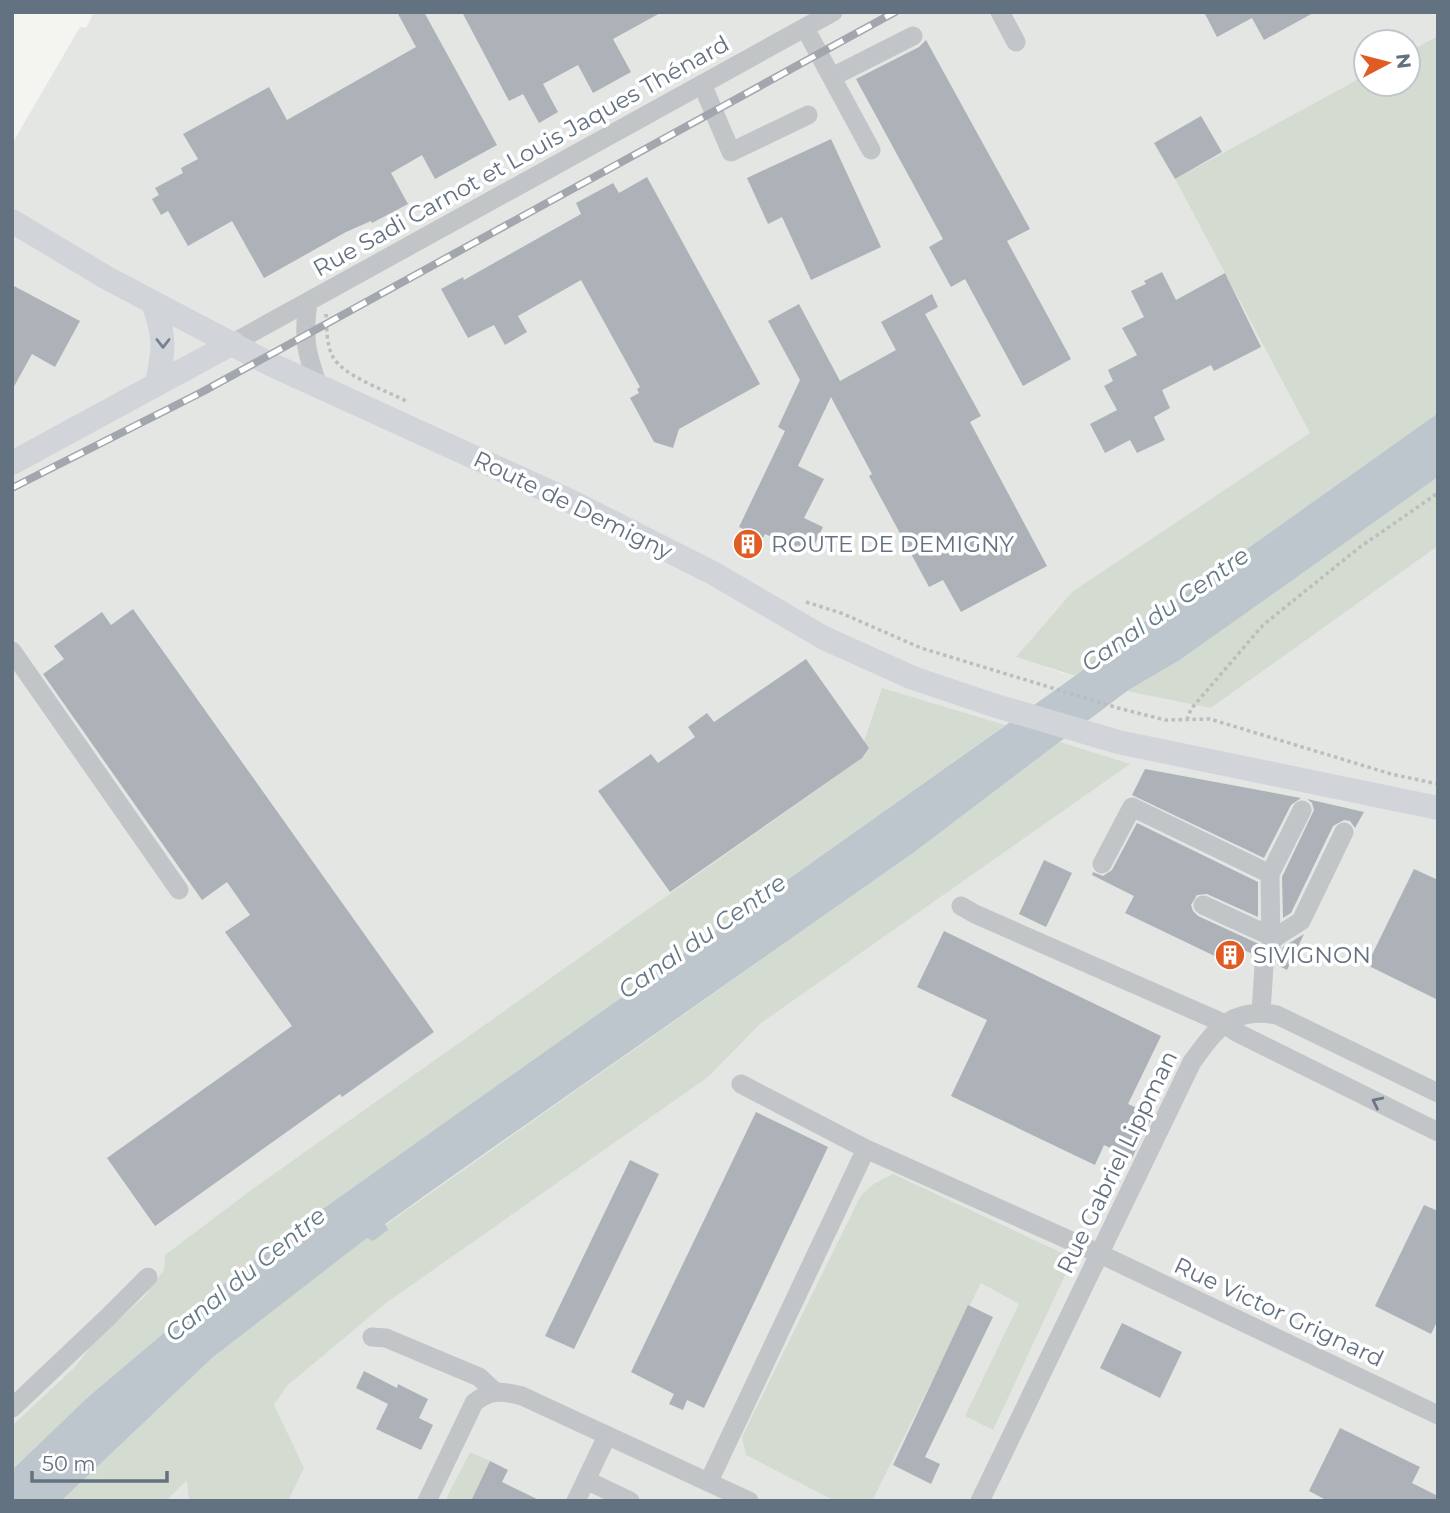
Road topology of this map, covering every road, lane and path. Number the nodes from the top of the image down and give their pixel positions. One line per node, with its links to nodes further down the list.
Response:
1 (833, 12): 3 (street, Rue Sadi Carnot et Louis Jaques Thénard)
2 (1000, 12): 5 (street)
3 (805, 28): 6 (street); 7 (street, Rue Sadi Carnot et Louis Jaques Thénard)
4 (913, 36): 6 (street)
5 (1016, 42)
6 (832, 77): 9 (street)
7 (702, 85): 8 (street); 11 (street, Rue Sadi Carnot et Louis Jaques Thénard)
8 (808, 115)
9 (871, 149)
10 (12, 221): 12 (main road, Route de Demigny)
11 (309, 302): 13 (street, Rue Sadi Carnot et Louis Jaques Thénard); 15 (street)
12 (153, 303): 13 (main road, Route de Demigny); 14 (main road, one-way to 14)
13 (233, 344): 14 (main road); 15 (main road, Route de Demigny)
14 (156, 384): 16 (main road)
15 (318, 386): 22 (main road, Route de Demigny)
16 (12, 463)
17 (1438, 493): 20 (path)
18 (12, 651): 27 (street)
19 (1026, 681): 20 (path)
20 (1187, 720): 21 (path)
21 (1438, 784)
22 (1438, 808)
23 (1302, 810): 26 (street)
24 (1344, 832): 30 (street)
25 (1102, 864): 26 (street)
26 (1270, 874): 30 (street)
27 (179, 890)
28 (1203, 905): 30 (street)
29 (961, 906): 32 (street)
30 (1272, 938): 31 (street)
31 (1261, 1012): 32 (street); 34 (street)
32 (1223, 1023): 35 (street, one-way to 32); 37 (street, Rue Gabriel Lippman)
33 (741, 1084): 36 (street, Rue Victor Grignard)
34 (1438, 1093)
35 (1438, 1132)
36 (866, 1149): 37 (street, Rue Victor Grignard); 45 (street)
37 (1098, 1253): 42 (street, Rue Victor Grignard); 50 (street, Rue Gabriel Lippman)
38 (148, 1276): 41 (street)
39 (372, 1337): 40 (street)
40 (494, 1391): 43 (street); 46 (street)
41 (12, 1408)
42 (1438, 1416)
43 (607, 1436): 44 (street); 45 (street)
44 (586, 1480): 47 (street); 48 (street)
45 (709, 1481): 49 (street)
46 (427, 1501)
47 (576, 1501)
48 (630, 1501)
49 (749, 1501)
50 (981, 1501)

